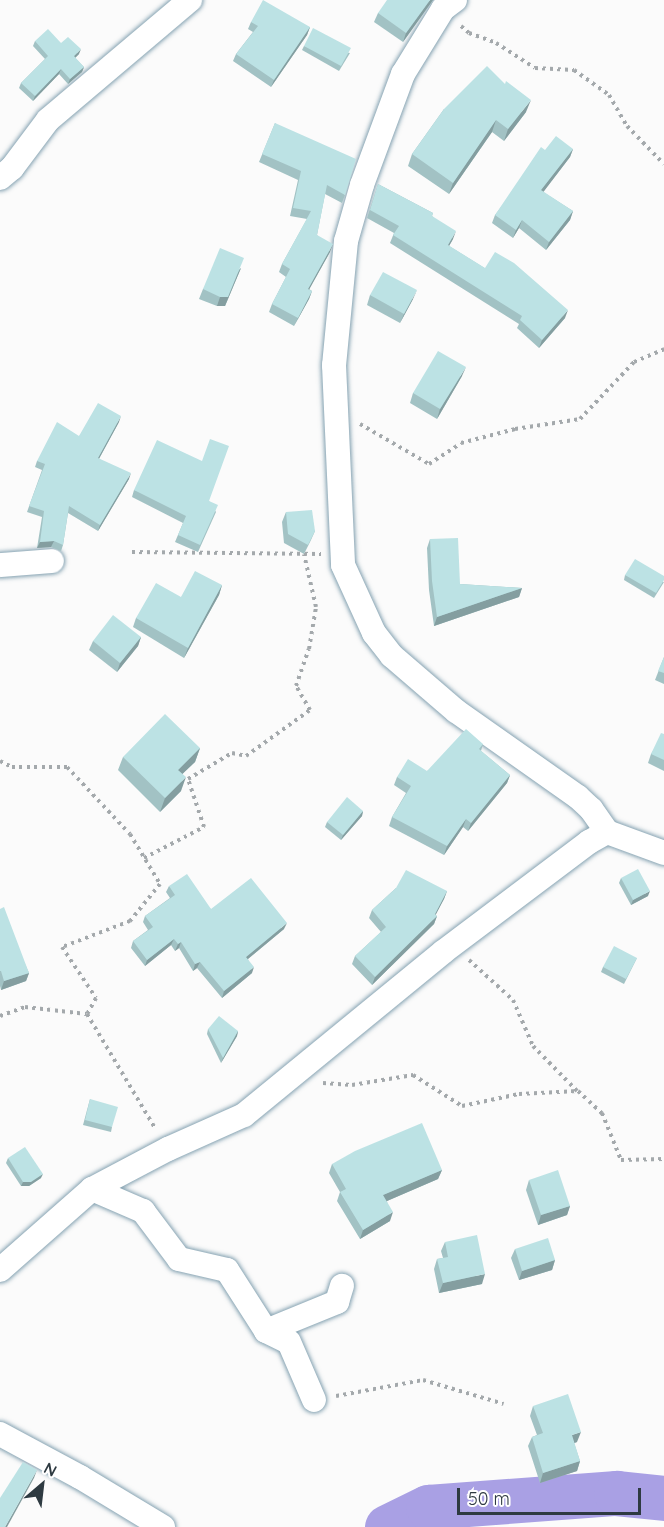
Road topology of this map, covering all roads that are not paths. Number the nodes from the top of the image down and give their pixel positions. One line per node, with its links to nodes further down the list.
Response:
1 (190, 0): 3 (street)
2 (448, 3): 6 (street)
3 (0, 178)
4 (52, 561): 5 (street)
5 (0, 565)
6 (607, 832): 7 (street); 8 (street)
7 (664, 853)
8 (92, 1190): 9 (street); 11 (street)
9 (0, 1270)
10 (342, 1286): 11 (street)
11 (266, 1331): 12 (street)
12 (314, 1400)
13 (0, 1434): 14 (street)
14 (163, 1527)

